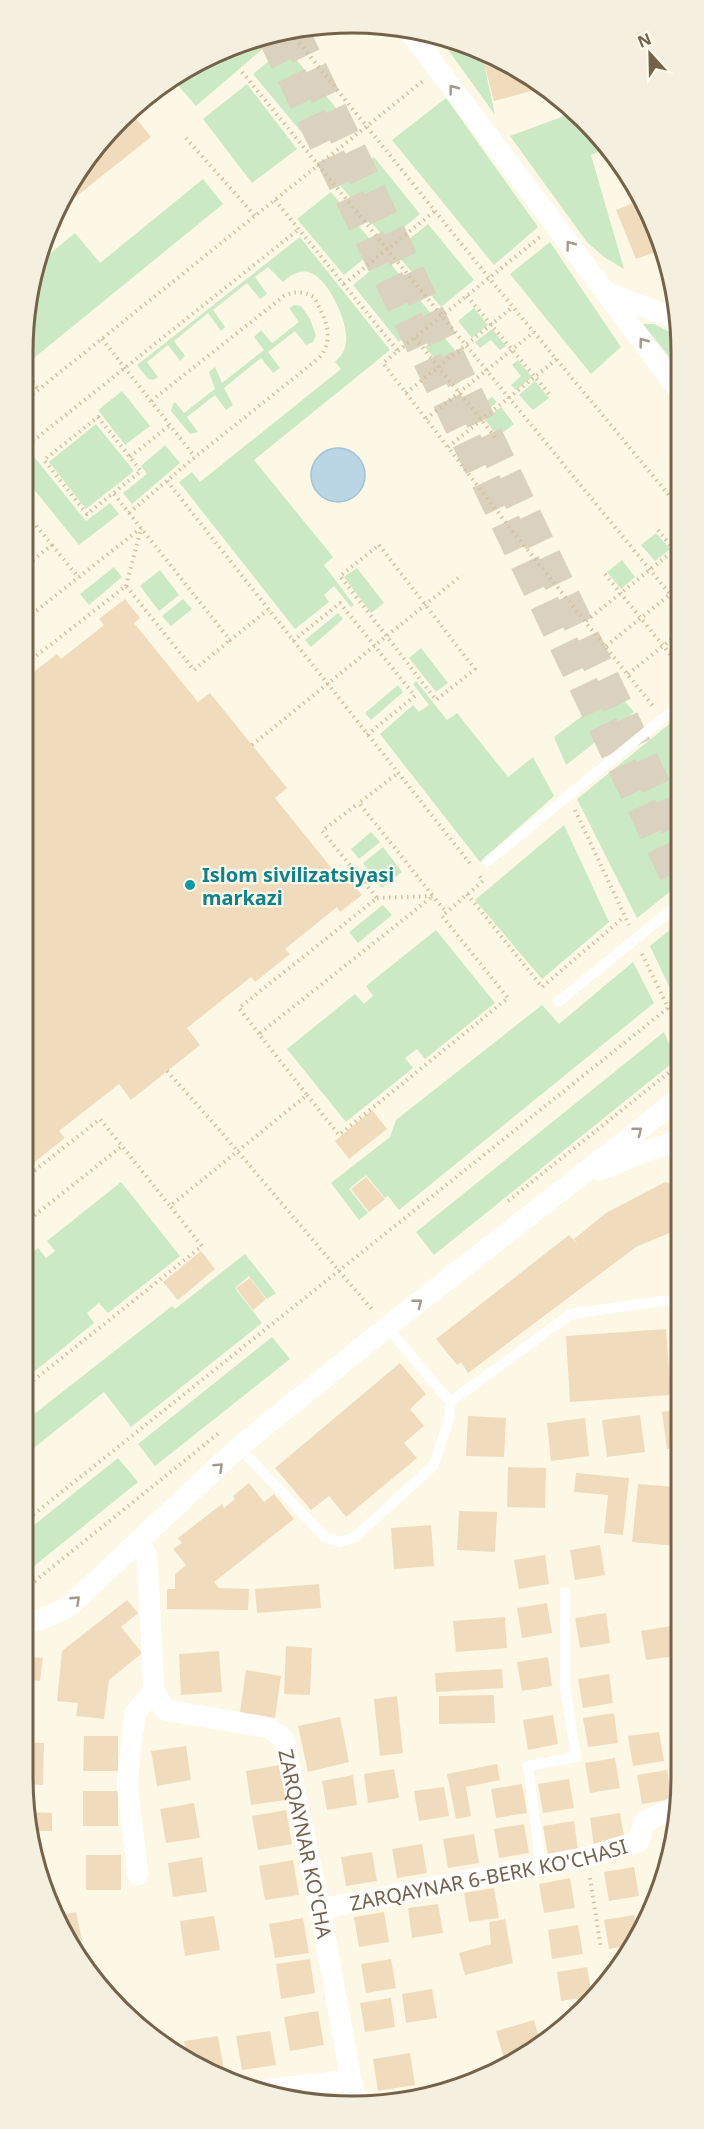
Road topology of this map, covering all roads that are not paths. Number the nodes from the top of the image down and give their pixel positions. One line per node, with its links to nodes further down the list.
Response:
1 (416, 39): 2 (street, one-way to 1)
2 (605, 292): 3 (street); 4 (street, one-way to 2)
3 (669, 316)
4 (671, 380)
5 (671, 712): 6 (lane)
6 (488, 861)
7 (671, 910): 8 (lane)
8 (558, 1002)
9 (671, 1105): 11 (street, one-way to 9)
10 (671, 1144): 11 (street)
11 (575, 1181): 13 (street, one-way to 11)
12 (671, 1301): 14 (lane)
13 (387, 1327): 14 (lane); 15 (street)
14 (450, 1402): 15 (lane)
15 (240, 1448): 16 (street, one-way to 15)
16 (139, 1541): 18 (street, one-way to 16); 19 (street)
17 (565, 1592): 21 (lane)
18 (33, 1620)
19 (154, 1691): 22 (street); 23 (street, ZARQAYNAR KO'CHA)
20 (669, 1810): 21 (street, ZARQAYNAR 6-BERK KO'CHASI)
21 (541, 1866): 23 (street, ZARQAYNAR 6-BERK KO'CHASI)
22 (138, 1875)
23 (320, 1909): 24 (street, ZARQAYNAR KO'CHA)
24 (351, 2080): 25 (street); 26 (street, ZARQAYNAR KO'CHA)
25 (281, 2088)
26 (356, 2096)

